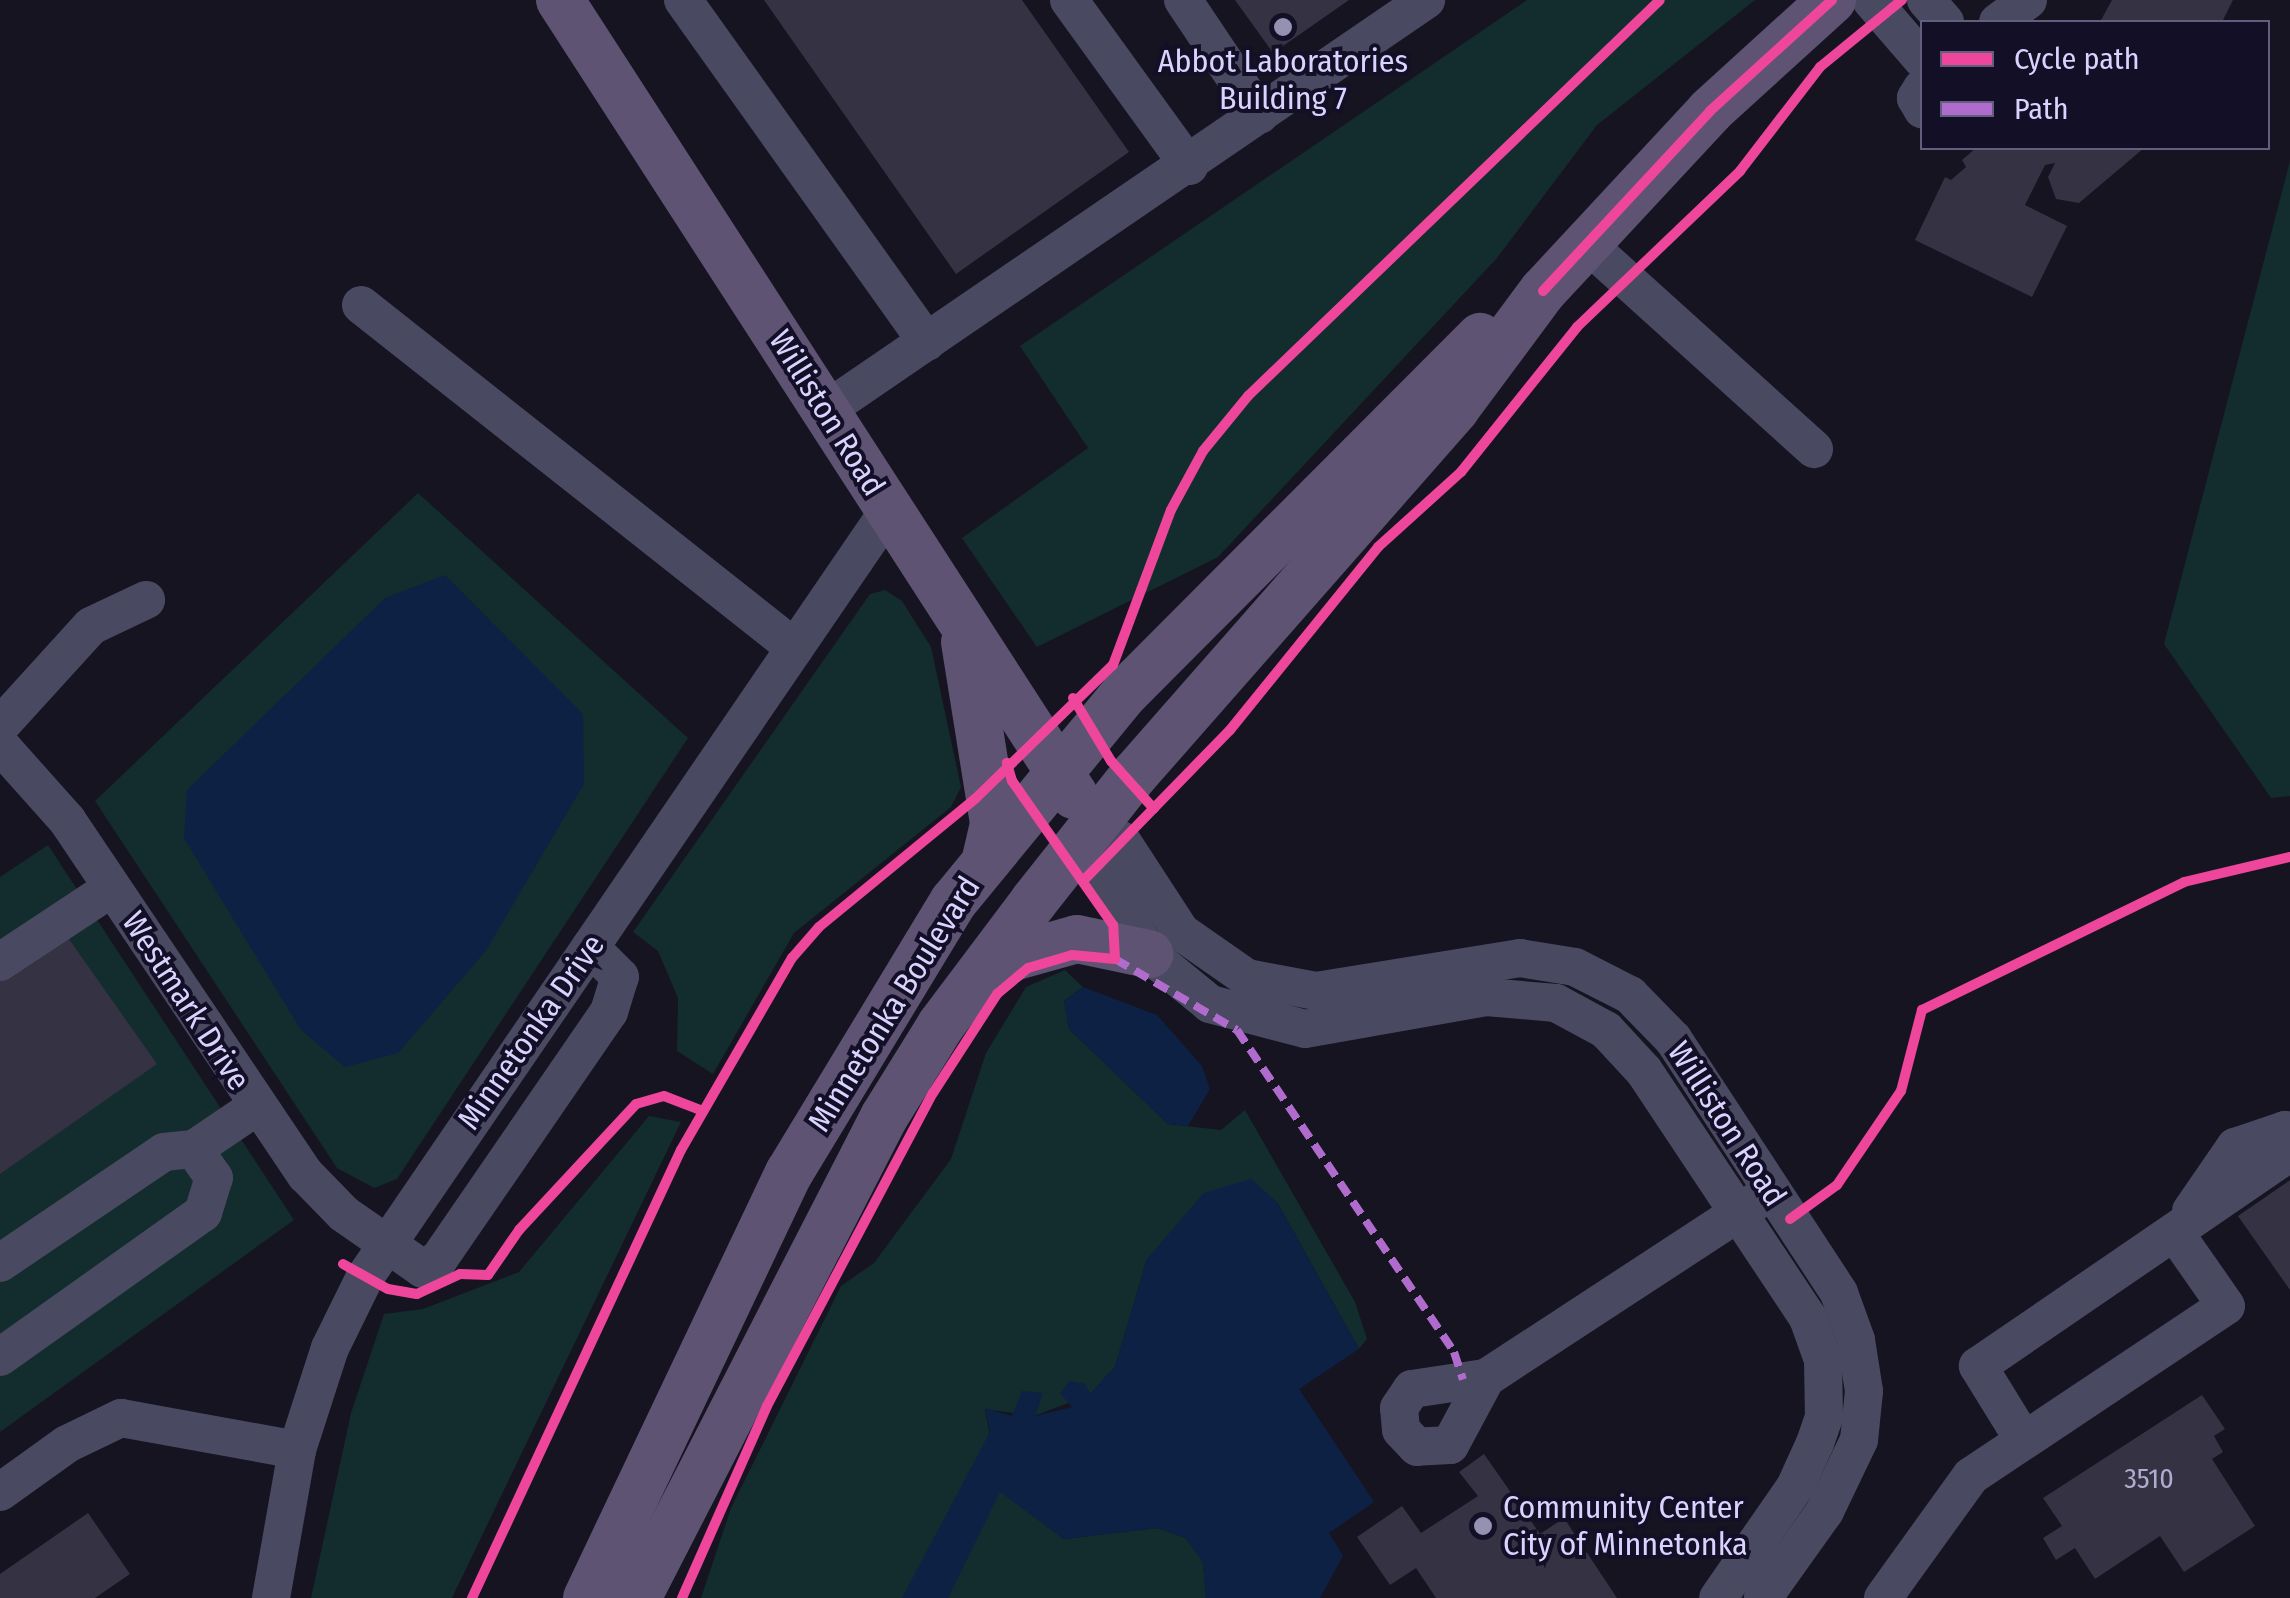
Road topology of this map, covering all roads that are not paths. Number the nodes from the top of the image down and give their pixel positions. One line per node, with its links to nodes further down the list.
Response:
1 (560, 0): 19 (main road, Williston Road)
2 (682, 0): 18 (street)
3 (1068, 0): 14 (street)
4 (1182, 0): 13 (street)
5 (1426, 0): 13 (street)
6 (1832, 0): 15 (main road, Minnetonka Boulevard)
7 (1871, 0): 12 (street)
8 (1926, 0): 10 (street)
9 (2028, 0): 11 (street)
10 (1943, 20)
11 (2001, 20)
12 (1920, 57)
13 (1260, 115): 14 (street)
14 (1189, 166): 18 (street)
15 (1587, 244): 16 (main road, Minnetonka Boulevard); 20 (street)
16 (1543, 291): 27 (main road, Minnetonka Boulevard); 28 (main road, Minnetonka Boulevard)
17 (360, 305): 24 (street)
18 (927, 342): 19 (street)
19 (826, 410): 21 (main road, Williston Road)
20 (1814, 449)
21 (888, 510): 23 (main road, Williston Road); 24 (street, Minnetonka Drive)
22 (146, 600): 25 (street)
23 (962, 624): 27 (main road, Williston Road); 29 (main road)
24 (795, 648): 31 (street, Minnetonka Drive)
25 (0, 726)
26 (0, 745): 30 (street, Westmark Drive)
27 (1058, 771): 28 (main road, Williston Road); 29 (main road, Minnetonka Boulevard)
28 (1093, 826): 32 (street, Williston Road); 34 (main road, Minnetonka Boulevard); 39 (street, Williston Road)
29 (985, 862): 50 (main road, Minnetonka Boulevard)
30 (112, 888): 33 (street); 35 (street, Westmark Drive)
31 (590, 946): 42 (street, Minnetonka Drive); 42 (street, Westmark Drive)
32 (1149, 954): 34 (main road); 40 (street, Williston Road)
33 (0, 962)
34 (972, 984): 51 (main road, Minnetonka Boulevard)
35 (256, 1107): 37 (street); 42 (street, Westmark Drive)
36 (2290, 1137): 41 (street)
37 (194, 1149): 43 (street); 44 (street)
38 (2290, 1152): 41 (street)
39 (1771, 1191): 40 (street); 53 (street, Williston Road)
40 (1738, 1213): 45 (street); 52 (street, Williston Road)
41 (2175, 1233): 46 (street); 46 (street)
42 (385, 1245): 47 (street, Minnetonka Drive)
43 (0, 1263)
44 (0, 1358)
45 (1486, 1378)
46 (2023, 1439): 54 (street)
47 (297, 1450): 48 (street); 49 (street, Minnetonka Drive)
48 (0, 1492)
49 (271, 1598)
50 (587, 1598)
51 (637, 1598)
52 (1718, 1598)
53 (1763, 1598)
54 (1883, 1598)

